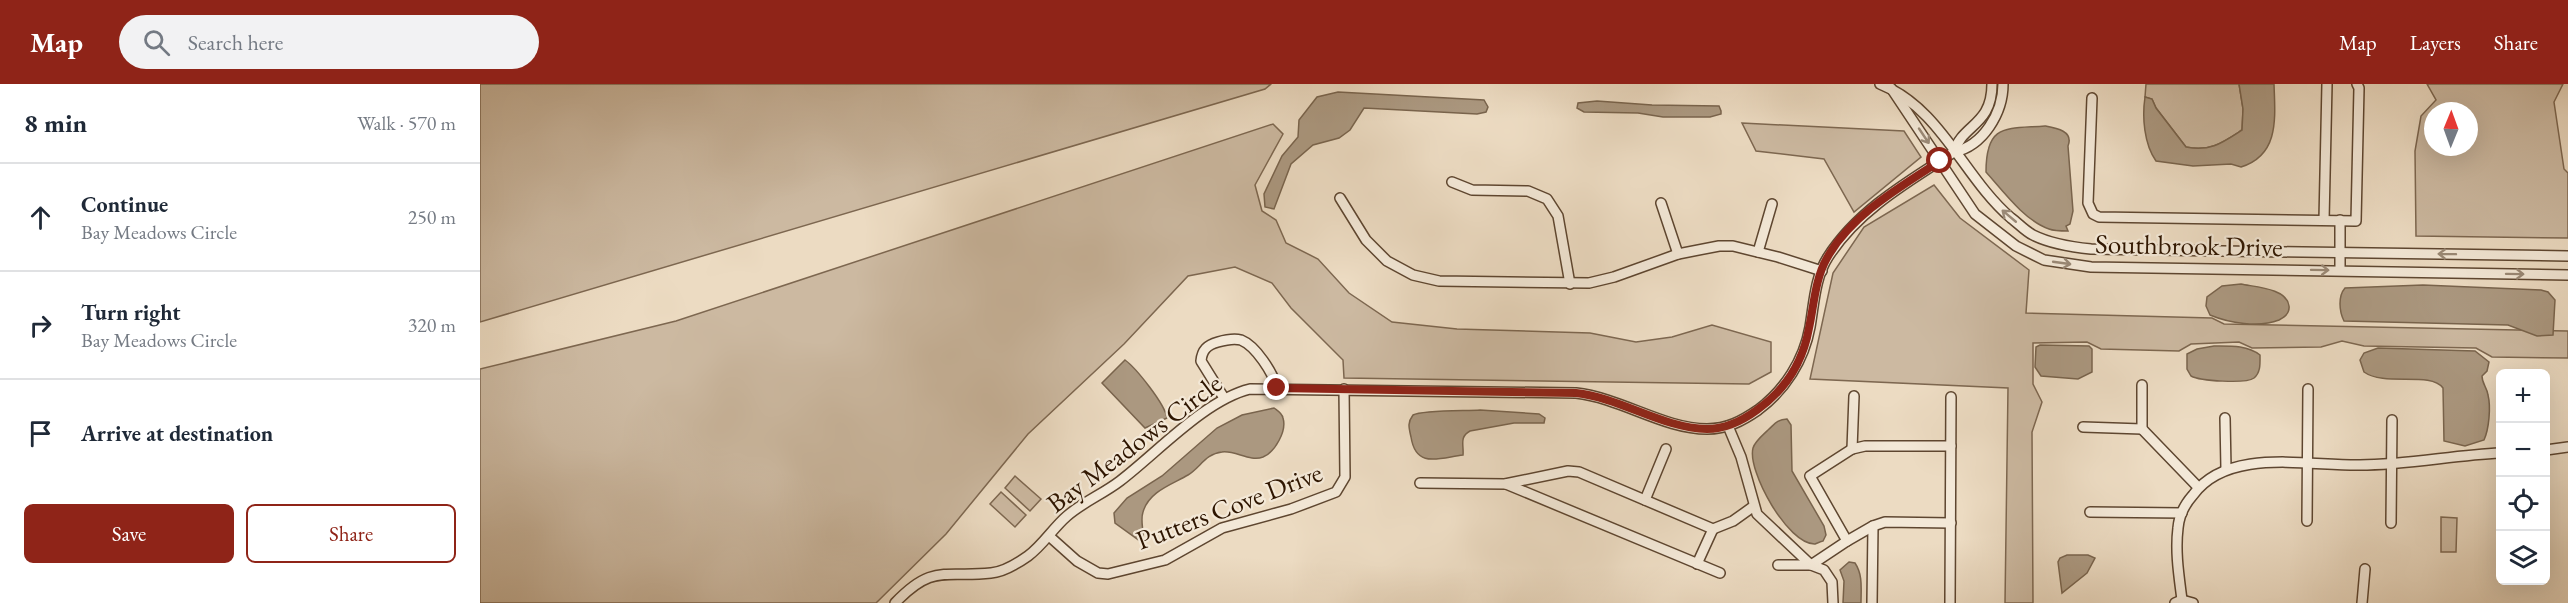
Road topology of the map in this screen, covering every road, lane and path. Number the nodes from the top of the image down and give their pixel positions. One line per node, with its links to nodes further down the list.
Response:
1 (1880, 84): 6 (street, Southbrook Drive)
2 (1992, 84): 8 (street)
3 (2003, 84): 8 (street, Bay Meadows Circle)
4 (2328, 84): 14 (street)
5 (2357, 84): 15 (street)
6 (1892, 86): 8 (street, Southbrook Drive); 9 (street, Southbrook Drive, one-way to 9)
7 (2092, 98): 14 (street)
8 (1954, 152): 9 (street, Bay Meadows Circle); 16 (street, Southbrook Drive, one-way to 8)
9 (1940, 161): 21 (street, Southbrook Drive, one-way to 21); 23 (street, Bay Meadows Circle)
10 (1452, 182): 25 (street)
11 (1340, 198): 25 (street)
12 (1662, 203): 19 (street)
13 (1772, 204): 17 (street)
14 (2324, 220): 15 (street)
15 (2340, 220): 18 (street)
16 (2091, 249): 18 (street, Southbrook Drive); 21 (street)
17 (1758, 252): 19 (street); 23 (street)
18 (2340, 253): 20 (street, Southbrook Drive, one-way to 18); 22 (street)
19 (1678, 254): 25 (street)
20 (2568, 256)
21 (2091, 267): 22 (street, Southbrook Drive, one-way to 22)
22 (2340, 270): 24 (street, Southbrook Drive, one-way to 24)
23 (1822, 271): 35 (street, Bay Meadows Circle)
24 (2568, 276)
25 (1570, 284)
26 (2142, 386): 37 (street)
27 (1277, 388): 29 (street, Bay Meadows Circle); 32 (street, Bay Meadows Circle); 32 (street)
28 (2308, 388): 45 (street)
29 (1344, 389): 35 (street, Bay Meadows Circle); 59 (street, Putters Cove Drive)
30 (1854, 396): 41 (street)
31 (1952, 397): 38 (street)
32 (1224, 398): 59 (street, Bay Meadows Circle)
33 (2226, 418): 46 (street)
34 (2392, 420): 44 (street)
35 (1728, 426): 51 (street)
36 (2083, 427): 37 (street)
37 (2142, 429): 49 (street)
38 (1951, 446): 41 (street); 55 (street)
39 (2568, 447): 42 (street)
40 (1666, 449): 50 (street)
41 (1852, 449): 60 (street)
42 (2550, 449)
43 (2496, 453): 44 (street)
44 (2392, 464): 45 (street); 56 (street)
45 (2308, 465): 46 (street); 54 (street)
46 (2226, 469): 49 (street)
47 (1420, 483): 48 (street)
48 (1505, 484): 50 (street); 61 (street)
49 (2198, 487): 53 (street)
50 (1645, 500): 58 (street)
51 (1754, 506): 58 (street); 63 (street)
52 (2090, 512): 53 (street)
53 (2182, 513): 66 (street)
54 (2307, 521)
55 (1951, 523): 57 (street); 70 (street)
56 (2391, 523)
57 (1873, 526): 60 (street); 69 (street)
58 (1713, 529): 61 (street)
59 (1049, 536): 67 (street, Bay Meadows Circle)
60 (1847, 541): 63 (street)
61 (1697, 564): 65 (street)
62 (1778, 565): 63 (street)
63 (1811, 565): 68 (street)
64 (2365, 569): 72 (street)
65 (1720, 573)
66 (2179, 602): 71 (street)
67 (895, 603)
68 (1833, 603)
69 (1872, 603)
70 (1950, 603)
71 (2193, 603)
72 (2362, 603)

